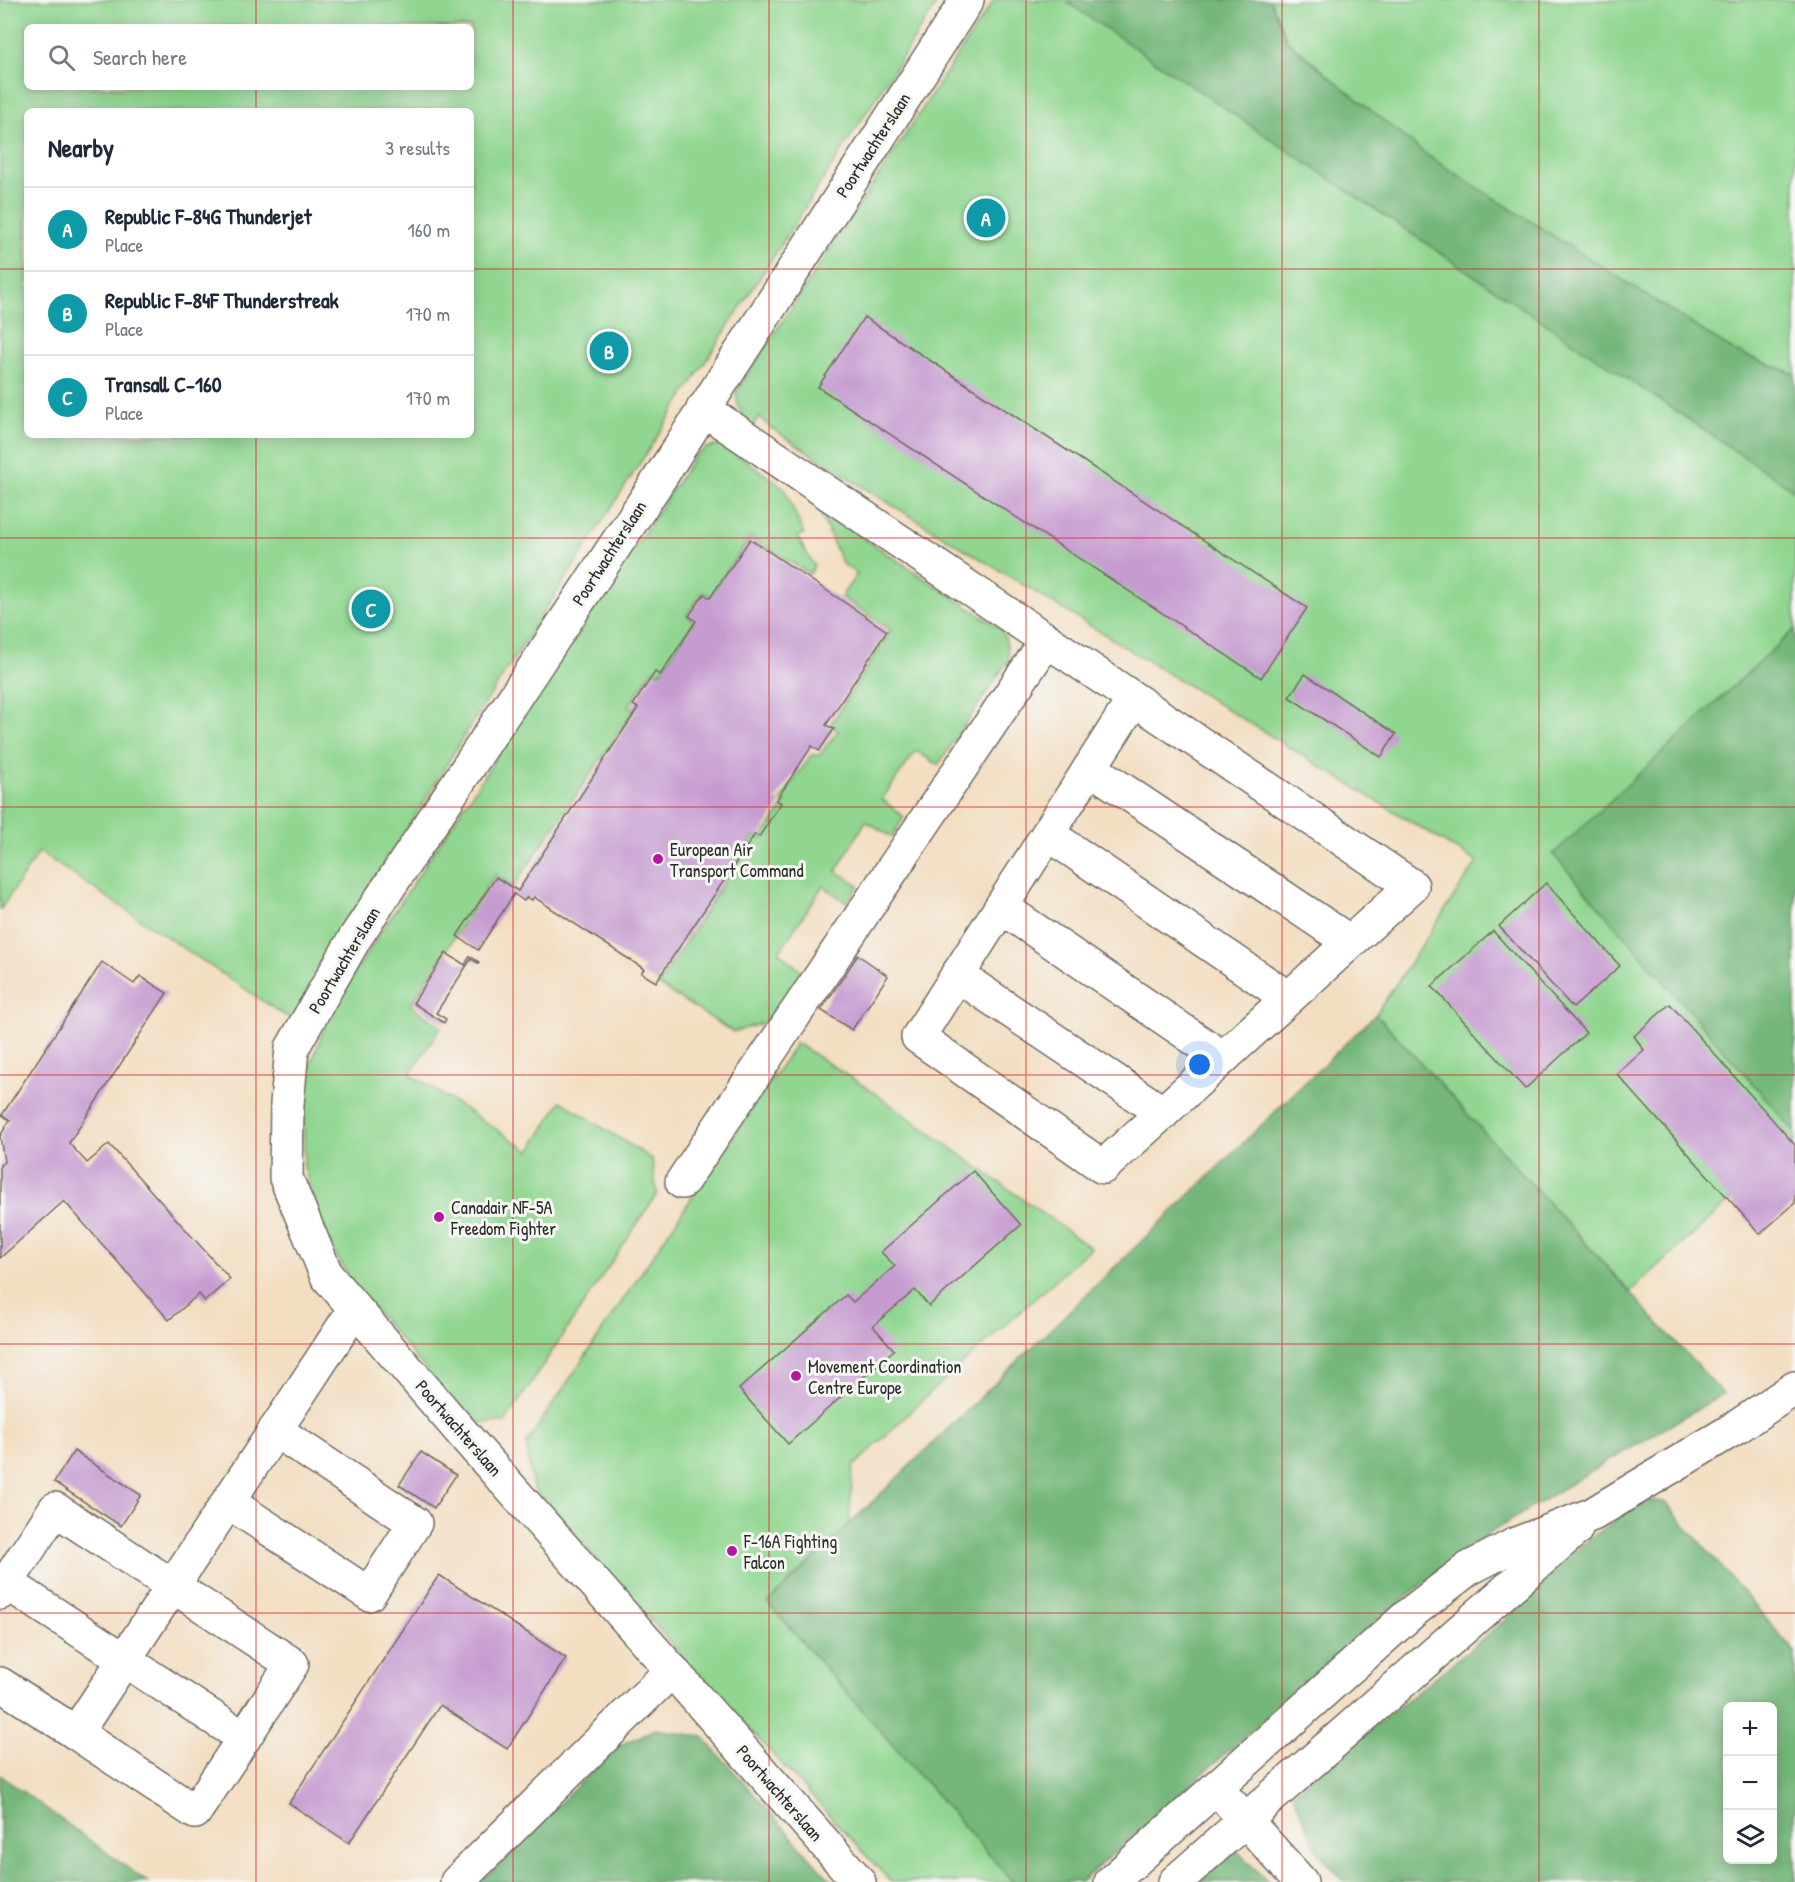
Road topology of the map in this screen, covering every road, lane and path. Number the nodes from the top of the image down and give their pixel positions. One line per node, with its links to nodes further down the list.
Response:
1 (967, 0): 2 (lane, Poortwachterslaan)
2 (703, 409): 3 (lane); 14 (lane, Poortwachterslaan)
3 (1047, 640): 4 (lane); 13 (lane)
4 (1134, 699): 5 (lane); 8 (lane)
5 (1090, 768): 6 (lane); 8 (lane)
6 (1047, 834): 7 (lane); 10 (lane)
7 (1001, 907): 9 (lane); 11 (lane)
8 (1350, 942): 10 (lane)
9 (957, 975): 12 (lane); 12 (lane)
10 (1288, 998): 11 (lane)
11 (1222, 1058): 12 (lane)
12 (1163, 1113)
13 (682, 1182)
14 (355, 1309): 16 (lane); 22 (lane, Poortwachterslaan)
15 (1795, 1388): 18 (lane)
16 (275, 1430): 17 (lane); 17 (lane)
17 (228, 1502): 19 (lane)
18 (1593, 1514): 26 (lane); 27 (lane)
19 (172, 1586): 20 (lane); 21 (lane); 25 (lane)
20 (3, 1588): 21 (lane)
21 (124, 1659): 24 (lane); 25 (lane)
22 (672, 1670): 28 (lane); 29 (lane, Poortwachterslaan)
23 (0, 1684): 24 (lane)
24 (76, 1733): 25 (lane)
25 (244, 1738)
26 (1216, 1787): 27 (lane); 30 (lane)
27 (1245, 1820): 31 (lane); 32 (lane)
28 (457, 1882)
29 (859, 1882)
30 (1111, 1882)
31 (1175, 1882)
32 (1301, 1882)

